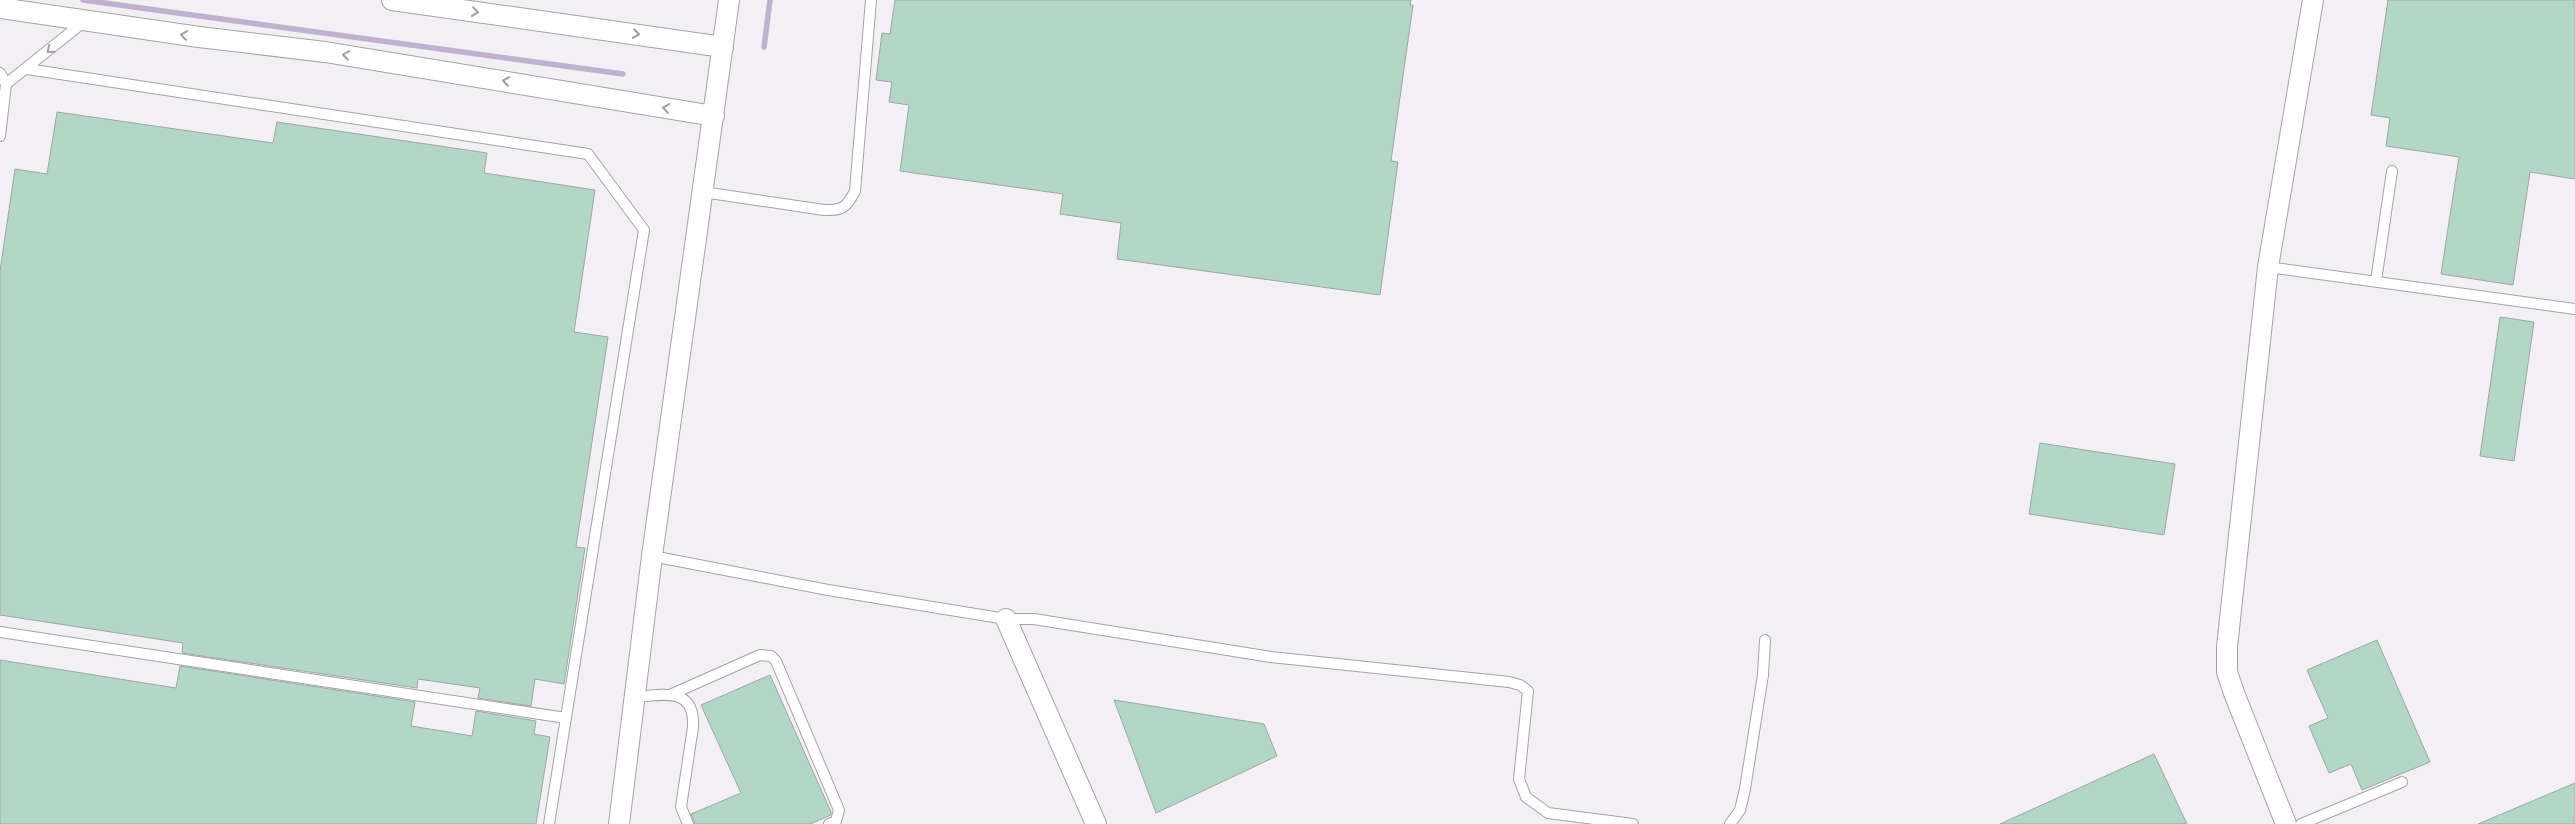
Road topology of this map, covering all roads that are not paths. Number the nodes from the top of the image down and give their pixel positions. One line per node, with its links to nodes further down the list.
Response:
1 (392, 0): 7 (street, one-way to 7)
2 (730, 0): 7 (street)
3 (871, 0): 14 (lane)
4 (2313, 0): 15 (street)
5 (0, 8): 6 (street)
6 (87, 19): 8 (lane, one-way to 8); 11 (street, one-way to 6)
7 (723, 47): 11 (street)
8 (27, 69): 10 (lane); 24 (lane)
9 (0, 73): 10 (lane)
10 (6, 84): 12 (lane)
11 (714, 116): 14 (street)
12 (0, 136)
13 (2392, 171): 16 (lane)
14 (703, 192): 18 (street)
15 (2268, 268): 16 (lane); 33 (street)
16 (2376, 281): 17 (lane)
17 (2575, 309)
18 (652, 556): 19 (lane); 23 (street)
19 (1006, 619): 30 (street); 31 (lane)
20 (0, 632): 24 (lane)
21 (1765, 640): 32 (lane)
22 (672, 694): 23 (lane); 28 (lane); 29 (lane)
23 (635, 697): 27 (street)
24 (566, 718): 26 (lane)
25 (2402, 782): 34 (lane)
26 (549, 824)
27 (619, 824)
28 (688, 824)
29 (829, 824)
30 (1096, 824)
31 (1633, 824)
32 (1730, 824)
33 (2286, 824)
34 (2301, 824)

